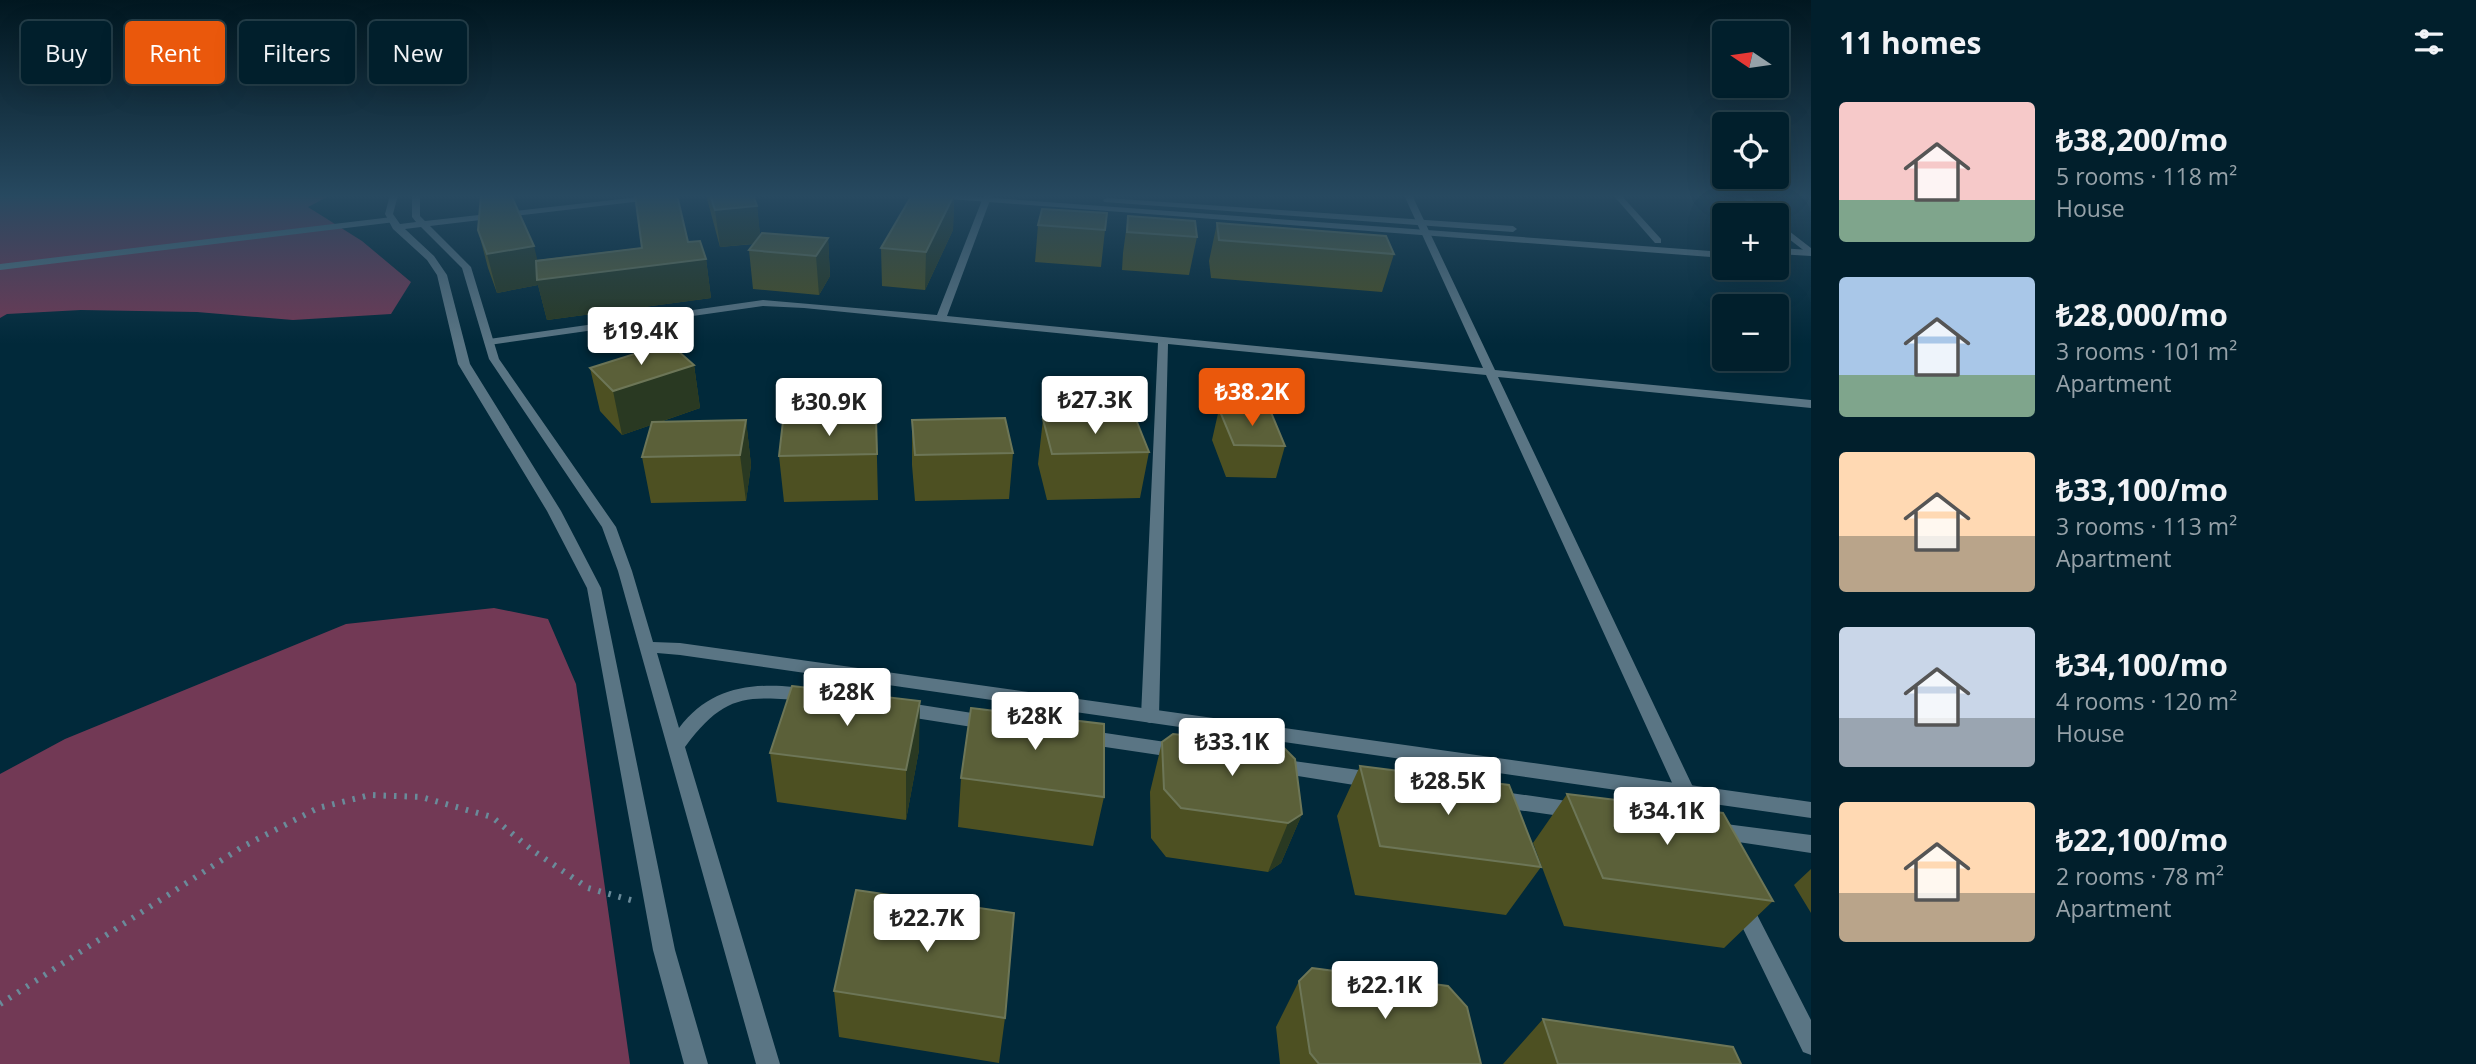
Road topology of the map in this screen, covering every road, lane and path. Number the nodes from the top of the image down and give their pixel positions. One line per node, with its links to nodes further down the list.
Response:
1 (200, 245): 12 (street)
2 (417, 245): 36 (street)
3 (444, 245): 15 (street)
4 (969, 245): 13 (street)
5 (1432, 245): 16 (street)
6 (1613, 245): 9 (street)
7 (1789, 252): 8 (street)
8 (1811, 253)
9 (1712, 254)
10 (1789, 261): 11 (street)
11 (1811, 262)
12 (0, 267)
13 (941, 319): 14 (street); 15 (street)
14 (1163, 341): 16 (street); 21 (street)
15 (489, 342): 18 (street)
16 (1490, 373): 17 (street); 28 (street)
17 (1811, 404)
18 (647, 647): 21 (street); 24 (street)
19 (829, 698): 24 (street)
20 (884, 706): 22 (street)
21 (1150, 716): 28 (street)
22 (1008, 725)
23 (1063, 733): 25 (street)
24 (676, 746): 40 (street)
25 (1200, 754)
26 (1255, 762): 27 (street)
27 (1392, 783)
28 (1685, 793): 30 (street); 33 (street)
29 (1475, 796): 31 (street)
30 (1811, 810)
31 (1597, 814)
32 (1677, 825): 33 (street)
33 (1706, 835): 34 (street)
34 (1811, 844)
35 (1735, 891): 38 (street)
36 (655, 907): 37 (path); 39 (street)
37 (0, 1004)
38 (1811, 1044)
39 (696, 1064)
40 (768, 1064)

